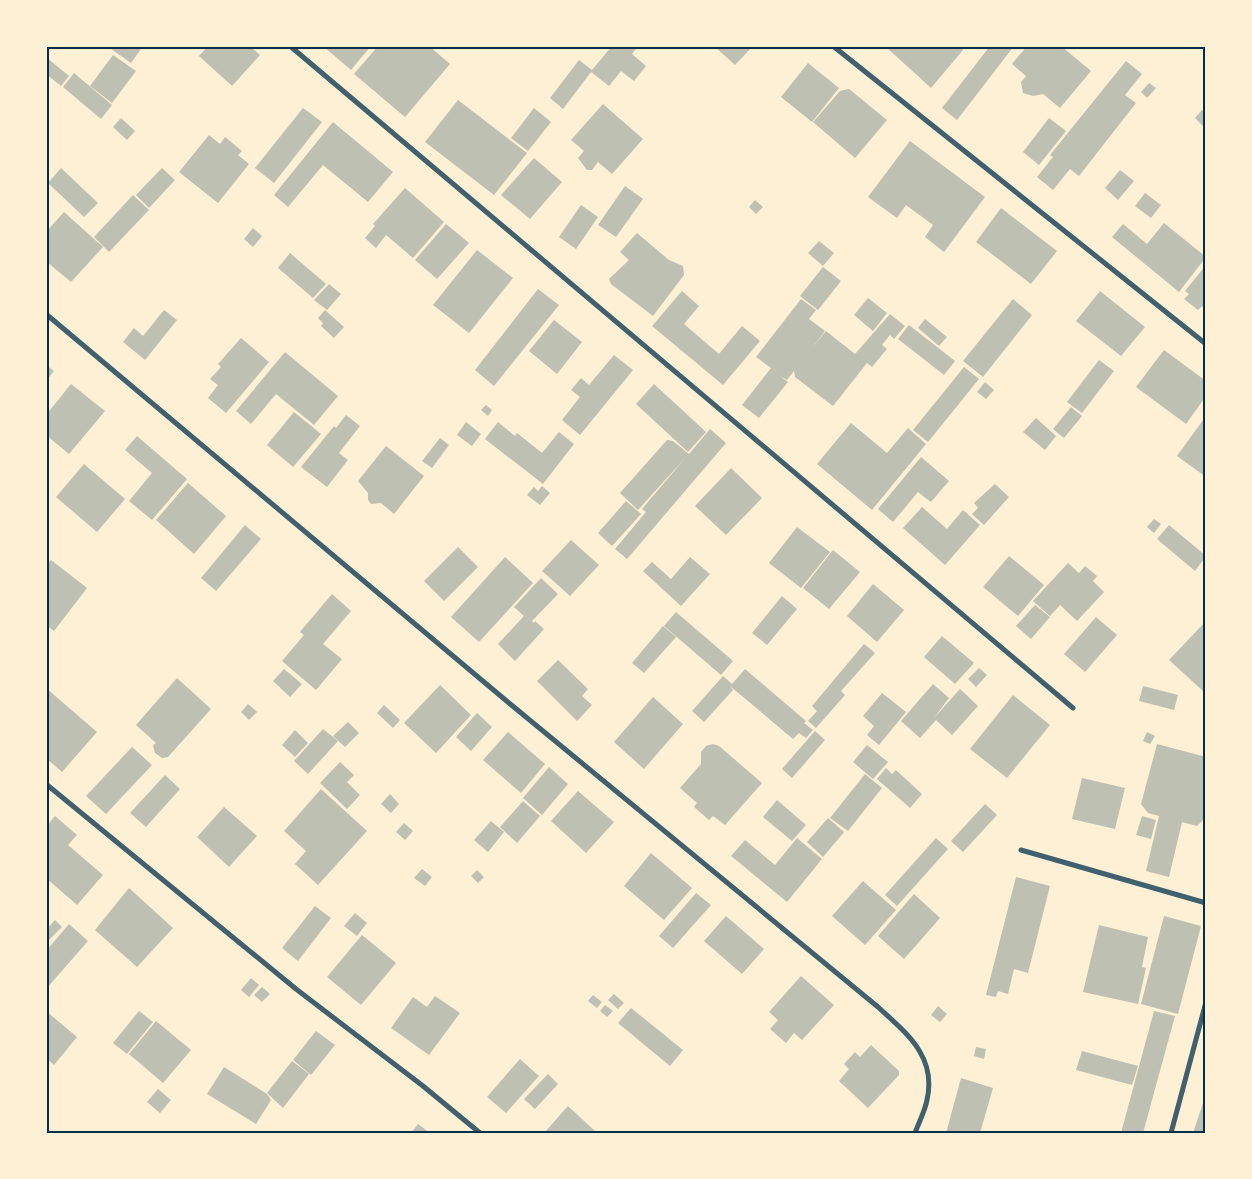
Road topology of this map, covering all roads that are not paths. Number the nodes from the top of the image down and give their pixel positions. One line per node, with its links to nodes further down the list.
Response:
1 (290, 46): 5 (street)
2 (833, 46): 4 (street)
3 (46, 314): 11 (street)
4 (1206, 344)
5 (1073, 708)
6 (46, 784): 10 (street)
7 (1020, 850): 8 (street)
8 (1206, 904)
9 (1206, 1002): 12 (street)
10 (480, 1133)
11 (915, 1133)
12 (1171, 1133)

